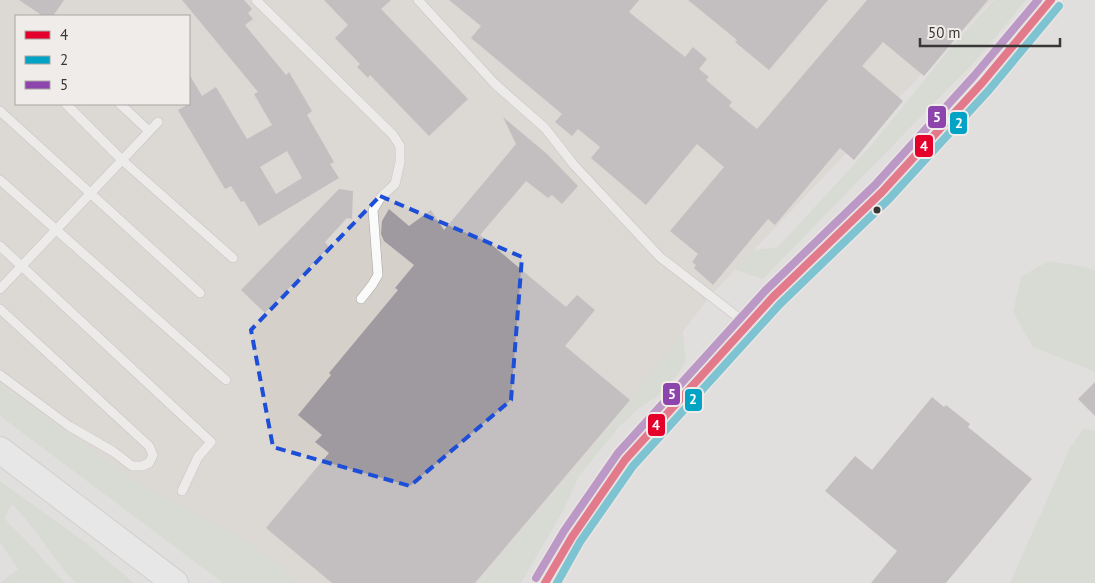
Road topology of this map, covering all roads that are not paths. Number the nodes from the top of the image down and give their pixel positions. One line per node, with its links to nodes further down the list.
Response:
1 (256, 0): 18 (lane)
2 (418, 0): 20 (lane)
3 (1051, 0): 20 (street)
4 (67, 105): 9 (lane)
5 (121, 105): 8 (lane)
6 (0, 111): 11 (lane)
7 (158, 122): 8 (lane)
8 (149, 132): 9 (lane)
9 (122, 160): 11 (lane); 14 (lane)
10 (0, 180): 12 (lane)
11 (90, 194): 12 (lane); 17 (lane)
12 (56, 230): 15 (lane); 22 (lane)
13 (0, 246): 15 (lane)
14 (233, 258)
15 (22, 266): 16 (lane); 24 (lane)
16 (0, 289)
17 (200, 293)
18 (361, 299)
19 (0, 309): 21 (lane)
20 (748, 325): 26 (street)
21 (0, 375)
22 (226, 380)
23 (0, 450): 25 (main road)
24 (182, 491)
25 (174, 583)
26 (545, 583)

